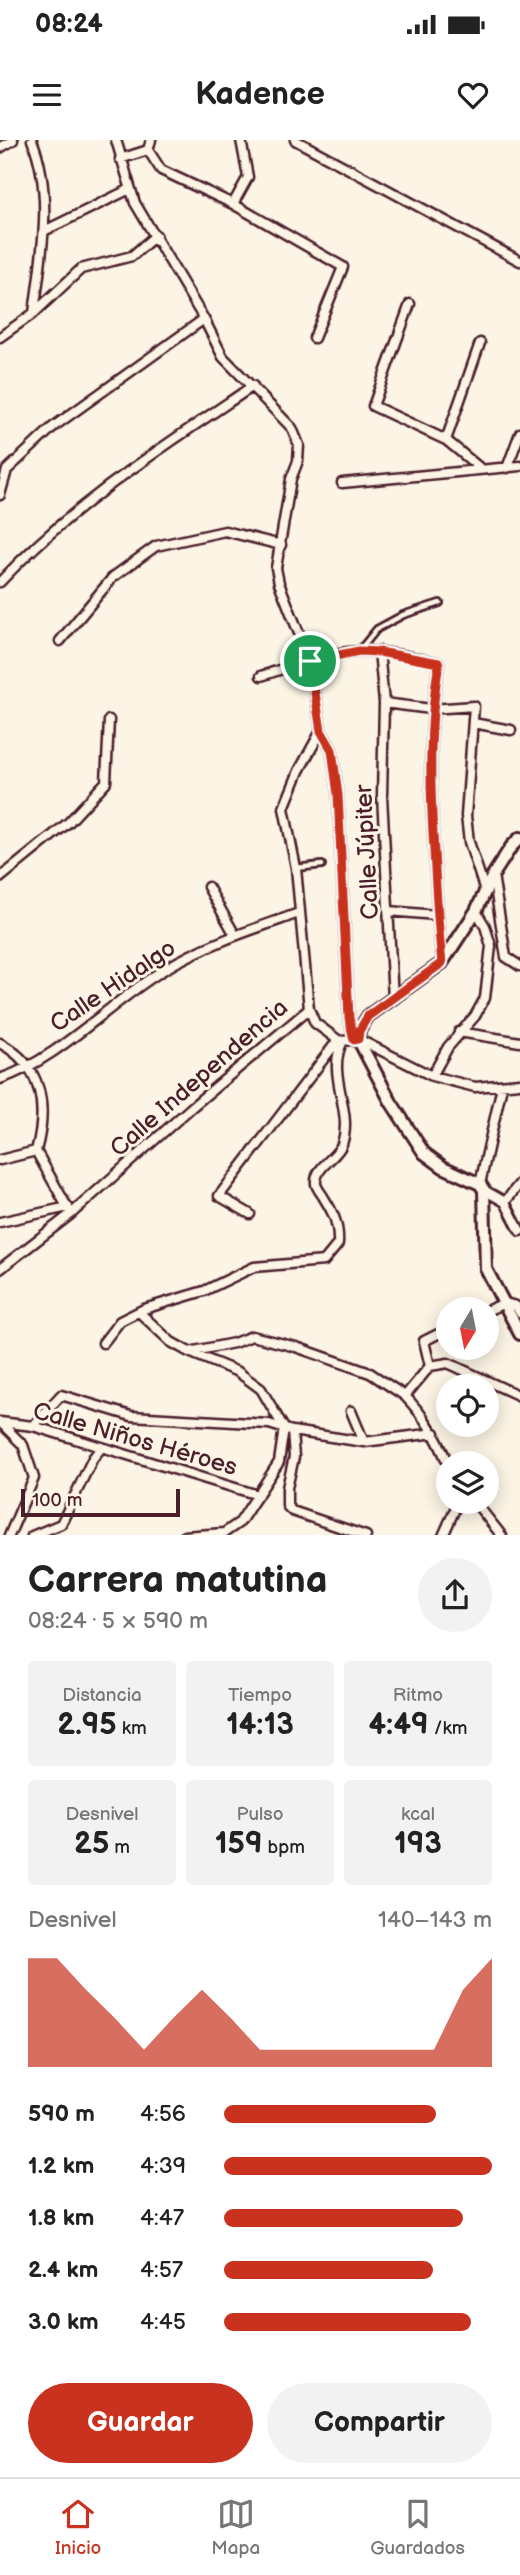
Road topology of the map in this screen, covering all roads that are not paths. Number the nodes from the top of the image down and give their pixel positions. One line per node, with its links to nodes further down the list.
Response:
1 (13, 140): 7 (street)
2 (32, 140): 12 (street)
3 (116, 140): 9 (street)
4 (150, 140): 8 (street)
5 (241, 140): 11 (street)
6 (295, 140): 14 (street)
7 (0, 148)
8 (148, 150): 9 (street); 11 (street)
9 (120, 159): 10 (street)
10 (130, 189): 12 (street); 13 (street)
11 (233, 204): 19 (street)
12 (44, 231): 16 (street)
13 (156, 235): 16 (street); 17 (street)
14 (520, 261)
15 (410, 304): 23 (street)
16 (34, 313): 18 (street)
17 (204, 318): 21 (street); 28 (street)
18 (0, 337)
19 (314, 338)
20 (480, 343): 23 (street)
21 (253, 386): 29 (street); 30 (street)
22 (520, 433): 25 (street)
23 (446, 440): 26 (street)
24 (520, 466): 25 (street)
25 (507, 468): 26 (street)
26 (481, 469): 27 (street)
27 (342, 483)
28 (0, 495)
29 (281, 545): 32 (street); 35 (street)
30 (0, 582)
31 (440, 603): 33 (lane)
32 (61, 641)
33 (359, 651): 34 (street); 35 (street)
34 (379, 652): 37 (street, Calle Júpiter); 38 (street)
35 (310, 661): 36 (street); 42 (street)
36 (261, 676)
37 (384, 703): 38 (street); 50 (street, Calle Júpiter)
38 (431, 709): 40 (street); 53 (street)
39 (109, 720): 47 (street)
40 (473, 723): 41 (street); 49 (street)
41 (511, 730)
42 (321, 731): 45 (street, Calle Independencia); 60 (street)
43 (520, 838): 46 (street)
44 (322, 865): 45 (lane)
45 (296, 868): 52 (street, Calle Independencia)
46 (493, 874): 49 (street); 56 (street)
47 (0, 878)
48 (208, 887): 54 (street)
49 (485, 891): 51 (street)
50 (389, 911): 53 (street); 57 (street, Calle Júpiter)
51 (477, 912): 55 (street); 59 (street)
52 (299, 913): 54 (street, Calle Hidalgo); 58 (street, Calle Independencia)
53 (436, 915): 55 (street)
54 (235, 935): 64 (street, Calle Hidalgo)
55 (442, 963): 57 (street)
56 (520, 966)
57 (393, 999): 60 (street)
58 (309, 1009): 61 (street); 74 (street, Calle Independencia)
59 (459, 1032): 62 (street); 65 (street)
60 (356, 1039): 61 (street); 65 (street); 72 (street)
61 (340, 1040): 75 (street); 81 (street)
62 (520, 1042)
63 (0, 1043): 64 (street)
64 (30, 1066): 66 (street, Calle Hidalgo); 69 (street)
65 (432, 1076): 68 (street)
66 (0, 1079)
67 (520, 1083): 68 (street)
68 (502, 1086): 72 (street)
69 (36, 1151): 70 (street); 74 (street)
70 (0, 1160)
71 (520, 1183): 73 (street)
72 (482, 1187): 73 (street); 79 (street)
73 (505, 1202): 77 (street)
74 (69, 1211): 76 (street); 78 (street, Calle Independencia)
75 (250, 1214)
76 (0, 1222)
77 (520, 1231)
78 (0, 1269)
79 (505, 1303): 80 (street); 82 (street); 84 (street)
80 (499, 1306)
81 (139, 1312): 85 (street); 86 (street)
82 (520, 1313)
83 (436, 1334): 87 (street)
84 (520, 1334)
85 (103, 1343)
86 (189, 1352): 88 (street); 93 (street)
87 (429, 1366): 88 (street); 89 (street)
88 (405, 1396): 94 (street)
89 (520, 1396)
90 (351, 1411): 95 (street)
91 (0, 1422): 92 (street, Calle Niños Héroes); 101 (street)
92 (33, 1426): 93 (street); 96 (street, Calle Niños Héroes)
93 (288, 1430): 95 (street); 98 (street); 104 (street)
94 (435, 1433): 95 (street); 97 (street)
95 (364, 1442)
96 (102, 1447): 98 (street, Calle Niños Héroes); 102 (street)
97 (443, 1451)
98 (258, 1495): 103 (street)
99 (453, 1514): 105 (street)
100 (485, 1514): 106 (street)
101 (9, 1535)
102 (32, 1535)
103 (184, 1535)
104 (366, 1535)
105 (443, 1535)
106 (502, 1535)

